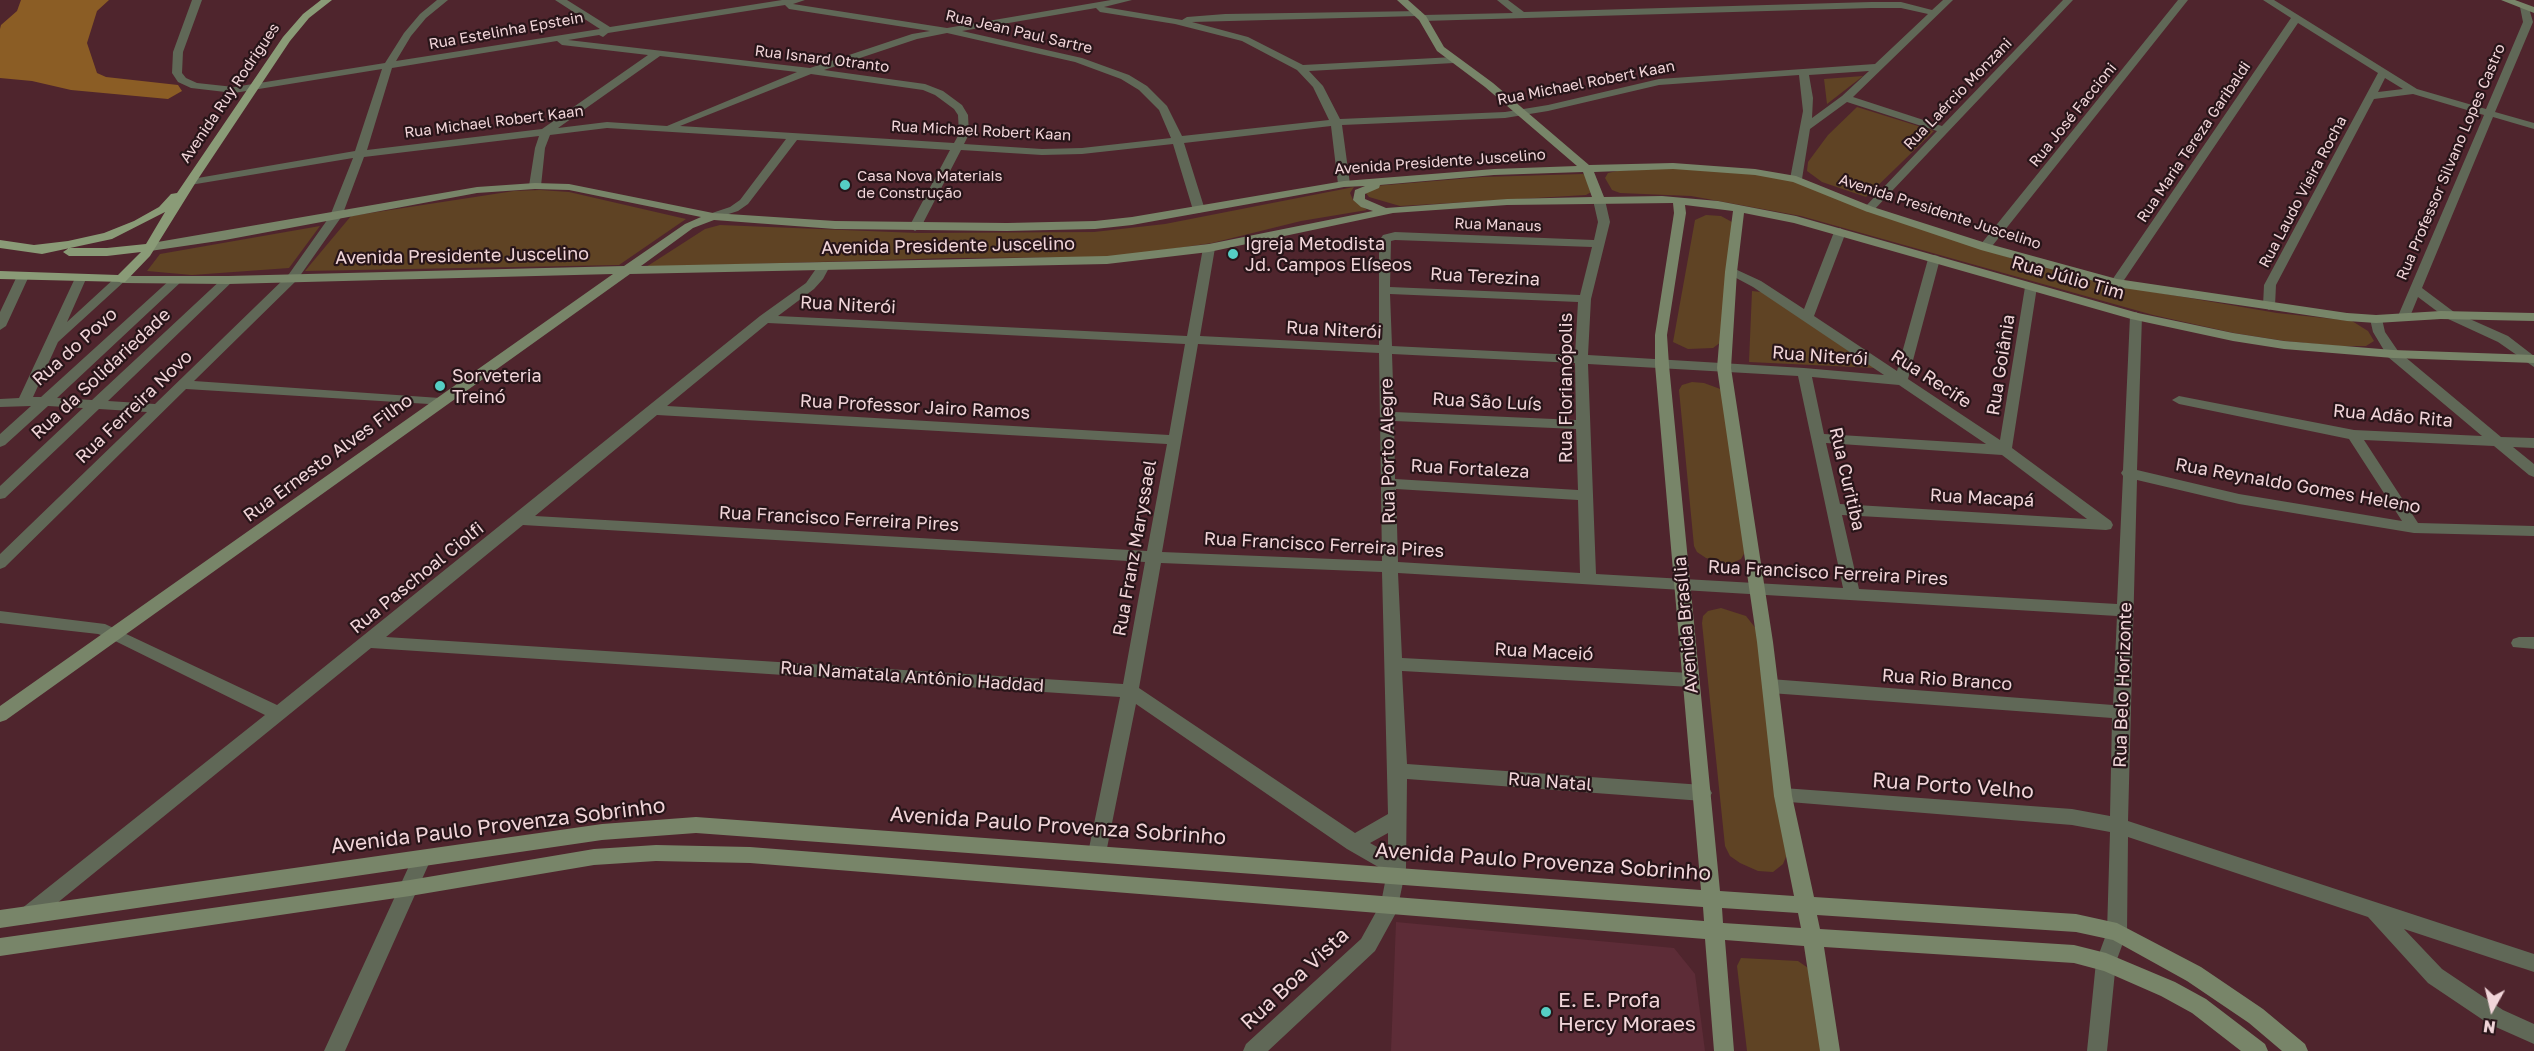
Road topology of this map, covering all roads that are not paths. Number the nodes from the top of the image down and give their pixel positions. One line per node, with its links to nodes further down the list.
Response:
1 (197, 0): 43 (street, Rua Estelinha Epstein)
2 (327, 0): 43 (main road, Avenida Ruy Rodrigues)
3 (443, 0): 37 (street)
4 (560, 0): 31 (street)
5 (733, 0): 22 (street)
6 (747, 0): 19 (street, Rua Jean Paul Sartre)
7 (800, 0): 19 (street, Rua Estelinha Epstein)
8 (825, 0): 23 (street)
9 (1054, 0): 21 (street)
10 (1127, 0): 21 (street)
11 (1402, 0): 27 (main road)
12 (1502, 0): 26 (street)
13 (1601, 0): 24 (street)
14 (1948, 0): 25 (street)
15 (2068, 0): 55 (street, Rua Laércio Monzani)
16 (2183, 0): 85 (street, Rua José Faccioni)
17 (2268, 0): 28 (street)
18 (2506, 0): 20 (main road)
19 (777, 4): 22 (street, Rua Estelinha Epstein); 23 (street, Rua Jean Paul Sartre)
20 (2530, 5): 30 (street, Rua Professor Silvano Lopes Castro)
21 (1086, 7): 29 (street); 32 (street)
22 (726, 11): 31 (street, Rua Estelinha Epstein)
23 (830, 11): 32 (street, Rua Jean Paul Sartre)
24 (1615, 11): 25 (street); 26 (street)
25 (1934, 13): 38 (street)
26 (1521, 14): 27 (street)
27 (1420, 15): 29 (street); 36 (main road)
28 (2296, 18): 42 (street); 99 (street, Rua Maria Tereza Garibaldi)
29 (1175, 21): 39 (street)
30 (2531, 22): 50 (street, Rua Professor Silvano Lopes Castro)
31 (606, 29): 33 (street, Rua Estelinha Epstein); 34 (street)
32 (945, 30): 40 (street); 58 (street, Rua Jean Paul Sartre)
33 (544, 40): 34 (street, Rua Isnard Otranto); 37 (street, Rua Estelinha Epstein)
34 (603, 46): 35 (street, Rua Isnard Otranto)
35 (658, 53): 40 (street, Rua Isnard Otranto); 56 (street)
36 (1454, 60): 39 (street); 49 (main road)
37 (388, 66): 43 (street, Rua Estelinha Epstein); 60 (street)
38 (1878, 67): 41 (street, Rua Michael Robert Kaan); 47 (street)
39 (1302, 68): 51 (street)
40 (810, 71): 53 (street); 59 (street, Rua Isnard Otranto)
41 (1804, 73): 46 (street); 49 (street, Rua Michael Robert Kaan)
42 (2383, 73): 44 (street); 45 (street, Rua Laudo Vieira Rocha)
43 (253, 88): 66 (main road, Avenida Ruy Rodrigues)
44 (2413, 91): 45 (street); 50 (street)
45 (2372, 96): 104 (street, Rua Laudo Vieira Rocha)
46 (1808, 98): 48 (street); 54 (street)
47 (1846, 98): 48 (street); 55 (street)
48 (1835, 108): 54 (street)
49 (1521, 113): 51 (street, Rua Michael Robert Kaan); 61 (main road)
50 (2491, 114): 52 (street); 101 (street, Rua Professor Silvano Lopes Castro)
51 (1336, 122): 58 (street, Rua Michael Robert Kaan); 67 (street)
52 (2534, 126)
53 (669, 127): 56 (street, Rua Michael Robert Kaan); 57 (street, Rua Michael Robert Kaan)
54 (1804, 128): 64 (street)
55 (1944, 130): 73 (street, Rua Laércio Monzani)
56 (546, 131): 60 (street, Rua Michael Robert Kaan); 68 (street)
57 (794, 136): 59 (street, Rua Michael Robert Kaan); 71 (street, Rua Ernesto Alves Filho)
58 (1179, 140): 59 (street, Rua Michael Robert Kaan); 74 (street, Rua Jean Paul Sartre)
59 (959, 146): 79 (street, Rua Isnard Otranto)
60 (360, 153): 66 (street, Rua Michael Robert Kaan); 76 (street)
61 (1574, 157): 62 (main road); 63 (main road)
62 (1562, 170): 63 (main road, Avenida Presidente Juscelino); 65 (main road, Avenida Presidente Juscelino)
63 (1588, 170): 64 (main road, Avenida Presidente Juscelino); 69 (main road)
64 (1796, 179): 73 (main road, Avenida Presidente Juscelino)
65 (1405, 180): 67 (main road, Avenida Presidente Juscelino); 75 (main road)
66 (190, 182): 84 (main road, Avenida Ruy Rodrigues); 87 (main road, Avenida Ruy Rodrigues)
67 (1344, 184): 74 (main road, Avenida Presidente Juscelino)
68 (535, 186): 76 (main road, Avenida Presidente Juscelino); 77 (main road, Avenida Presidente Juscelino)
69 (1599, 200): 70 (main road, Rua Júlio Tim); 75 (main road, Avenida Presidente Juscelino); 83 (street, Rua Florianópolis)
70 (1679, 201): 72 (main road, Rua Júlio Tim); 119 (main road, Avenida Brasília)
71 (744, 202): 77 (street, Rua Ernesto Alves Filho); 78 (street)
72 (1739, 208): 80 (main road, Rua Júlio Tim); 91 (main road)
73 (1869, 209): 85 (main road, Avenida Presidente Juscelino)
74 (1199, 210): 79 (main road, Avenida Presidente Juscelino)
75 (1393, 210): 86 (main road, Avenida Presidente Juscelino)
76 (336, 216): 84 (main road, Avenida Presidente Juscelino); 94 (street, Avenida Presidente Juscelino)
77 (713, 216): 78 (main road, Avenida Presidente Juscelino); 90 (main road, Rua Ernesto Alves Filho)
78 (757, 219): 79 (main road, Avenida Presidente Juscelino)
79 (915, 227)
80 (1840, 232): 88 (main road, Rua Júlio Tim); 108 (street)
81 (1395, 236): 83 (street, Rua Manaus); 102 (street, Rua Porto Alegre)
82 (0, 244): 87 (main road, Avenida Presidente Juscelino)
83 (1599, 244): 103 (street, Rua Florianópolis)
84 (150, 247): 87 (main road, Avenida Presidente Juscelino); 96 (main road, Avenida Ruy Rodrigues)
85 (1985, 247): 99 (main road, Avenida Presidente Juscelino)
86 (1209, 248): 89 (main road, Avenida Presidente Juscelino); 113 (street, Rua Franz Maryssael)
87 (32, 249)
88 (1934, 259): 100 (main road, Rua Júlio Tim); 122 (street)
89 (824, 266): 90 (main road, Avenida Presidente Juscelino); 111 (street, Rua Paschoal Ciolfi)
90 (626, 271): 94 (main road, Avenida Presidente Juscelino); 127 (main road, Rua Ernesto Alves Filho)
91 (1731, 272): 108 (street, Rua Recife); 120 (main road)
92 (0, 275): 93 (main road, Avenida Presidente Juscelino)
93 (22, 276): 95 (main road, Avenida Presidente Juscelino); 112 (street)
94 (293, 277): 97 (main road, Avenida Presidente Juscelino); 123 (street, Rua Ferreira Novo)
95 (80, 279): 96 (main road, Avenida Presidente Juscelino); 114 (street, Rua do Povo)
96 (121, 279): 98 (main road, Avenida Presidente Juscelino); 114 (street)
97 (228, 280): 98 (main road, Avenida Presidente Juscelino); 129 (street, Rua da Solidariedade)
98 (176, 281): 125 (street, Rua do Povo)
99 (2116, 283): 104 (main road, Avenida Presidente Juscelino)
100 (2031, 286): 106 (main road, Rua Júlio Tim); 140 (street, Rua Goiânia)
101 (2415, 289): 105 (street); 107 (street, Rua Professor Silvano Lopes Castro)
102 (1384, 290): 103 (street, Rua Terezina); 115 (street, Rua Porto Alegre)
103 (1584, 299): 117 (street, Rua Florianópolis)
104 (2269, 306): 110 (main road, Avenida Presidente Juscelino)
105 (2450, 315): 107 (main road, Avenida Presidente Juscelino); 109 (main road, Avenida Presidente Juscelino); 118 (street)
106 (2136, 316): 116 (main road, Rua Júlio Tim); 142 (street, Rua Belo Horizonte)
107 (2404, 316): 110 (main road, Avenida Presidente Juscelino)
108 (1808, 317): 122 (street, Rua Recife)
109 (2534, 317)
110 (2376, 319): 116 (street)
111 (765, 320): 113 (street, Rua Niterói); 131 (street, Rua Paschoal Ciolfi)
112 (0, 326)
113 (1192, 340): 115 (street, Rua Niterói); 136 (street, Rua Franz Maryssael)
114 (52, 342): 126 (street, Rua do Povo)
115 (1386, 351): 117 (street, Rua Niterói); 132 (street, Rua Porto Alegre)
116 (2393, 354): 118 (main road, Rua Júlio Tim); 138 (street)
117 (1581, 359): 119 (street, Rua Niterói); 133 (street, Rua Florianópolis)
118 (2532, 360)
119 (1662, 365): 120 (street, Rua Niterói); 156 (main road, Avenida Brasília)
120 (1724, 368): 121 (street, Rua Niterói); 157 (main road)
121 (1804, 372): 122 (street, Rua Niterói); 135 (street, Rua Curitiba)
122 (1901, 381): 140 (street, Rua Recife)
123 (183, 385): 127 (street); 130 (street, Rua Ferreira Novo)
124 (2179, 400): 134 (street, Rua Adão Rita)
125 (42, 401): 126 (street); 129 (street); 137 (street, Rua do Povo)
126 (24, 402): 128 (street)
127 (440, 402): 161 (main road, Rua Ernesto Alves Filho)
128 (0, 403)
129 (95, 405): 130 (street); 144 (street, Rua da Solidariedade)
130 (156, 408): 153 (street, Rua Ferreira Novo)
131 (653, 410): 136 (street, Rua Professor Jairo Ramos); 147 (street, Rua Paschoal Ciolfi)
132 (1388, 416): 133 (street, Rua São Luís); 143 (street, Rua Porto Alegre)
133 (1584, 425): 145 (street, Rua Florianópolis)
134 (2354, 435): 138 (street, Rua Adão Rita); 150 (street)
135 (1817, 438): 140 (street); 146 (street, Rua Curitiba)
136 (1174, 440): 152 (street, Rua Franz Maryssael)
137 (0, 442)
138 (2498, 442): 139 (street, Rua Adão Rita); 141 (street)
139 (2534, 443)
140 (2005, 450): 148 (street, Rua Recife)
141 (2534, 472)
142 (2128, 473): 149 (street, Rua Belo Horizonte); 150 (street, Rua Reynaldo Gomes Heleno)
143 (1390, 484): 145 (street, Rua Fortaleza); 154 (street, Rua Porto Alegre)
144 (0, 494)
145 (1585, 495): 155 (street, Rua Florianópolis)
146 (1834, 508): 148 (street, Rua Macapá); 158 (street, Rua Curitiba)
147 (520, 520): 152 (street, Rua Francisco Ferreira Pires); 162 (street, Rua Paschoal Ciolfi)
148 (2106, 525): 149 (street, Rua Macapá)
149 (2127, 528): 159 (street, Rua Belo Horizonte)
150 (2414, 528): 151 (street, Rua Reynaldo Gomes Heleno)
151 (2534, 531)
152 (1154, 556): 154 (street, Rua Francisco Ferreira Pires); 166 (street, Rua Franz Maryssael)
153 (0, 563)
154 (1390, 567): 155 (street, Rua Francisco Ferreira Pires); 163 (street, Rua Porto Alegre)
155 (1588, 578): 156 (street, Rua Francisco Ferreira Pires)
156 (1682, 584): 157 (street, Rua Francisco Ferreira Pires); 164 (main road, Avenida Brasília)
157 (1757, 589): 158 (street, Rua Francisco Ferreira Pires); 165 (main road)
158 (1851, 594): 159 (street, Rua Francisco Ferreira Pires)
159 (2126, 611): 167 (street, Rua Belo Horizonte)
160 (0, 617): 161 (street)
161 (115, 634): 168 (street); 169 (main road, Rua Ernesto Alves Filho)
162 (368, 642): 166 (street, Rua Namatala Antônio Haddad); 168 (street, Rua Paschoal Ciolfi)
163 (1394, 664): 164 (street, Rua Maceió); 170 (street, Rua Porto Alegre)
164 (1692, 680): 171 (main road, Avenida Brasília)
165 (1770, 686): 167 (street, Rua Rio Branco); 172 (main road)
166 (1130, 692): 175 (street); 176 (street, Rua Franz Maryssael)
167 (2121, 712): 174 (street, Rua Belo Horizonte)
168 (279, 714): 184 (street, Rua Paschoal Ciolfi)
169 (0, 715)
170 (1398, 771): 171 (street, Rua Natal); 173 (street, Rua Porto Alegre)
171 (1703, 793): 180 (main road, Avenida Brasília)
172 (1783, 796): 174 (street, Rua Porto Velho); 182 (main road)
173 (1399, 817): 175 (street); 178 (street, Rua Porto Alegre)
174 (2120, 826): 183 (street, Rua Porto Velho); 187 (street, Rua Belo Horizonte)
175 (1354, 843): 178 (street)
176 (1097, 853): 177 (main road, Avenida Paulo Provenza Sobrinho); 178 (main road, Avenida Paulo Provenza Sobrinho)
177 (422, 859): 179 (street); 184 (main road, Avenida Paulo Provenza Sobrinho)
178 (1397, 872): 180 (main road, Avenida Paulo Provenza Sobrinho); 181 (street, Rua Boa Vista)
179 (410, 888): 181 (main road); 189 (main road); 193 (street)
180 (1711, 899): 182 (main road, Avenida Paulo Provenza Sobrinho); 186 (main road, Avenida Brasília)
181 (1390, 904): 186 (main road); 194 (street, Rua Boa Vista)
182 (1806, 906): 187 (main road, Avenida Paulo Provenza Sobrinho); 188 (main road)
183 (2374, 910): 191 (street, Rua Porto Velho); 192 (street)
184 (28, 915): 185 (main road, Avenida Paulo Provenza Sobrinho)
185 (0, 919)
186 (1715, 931): 188 (main road); 195 (main road, Avenida Brasília)
187 (2117, 932): 190 (street, Rua Belo Horizonte); 199 (main road, Avenida Paulo Provenza Sobrinho)
188 (1812, 935): 190 (main road); 196 (main road)
189 (0, 946)
190 (2106, 962): 197 (street, Rua Belo Horizonte); 198 (main road)
191 (2534, 963)
192 (2534, 1035)
193 (334, 1051)
194 (1253, 1051)
195 (1724, 1051)
196 (1830, 1051)
197 (2097, 1051)
198 (2258, 1051)
199 (2298, 1051)

